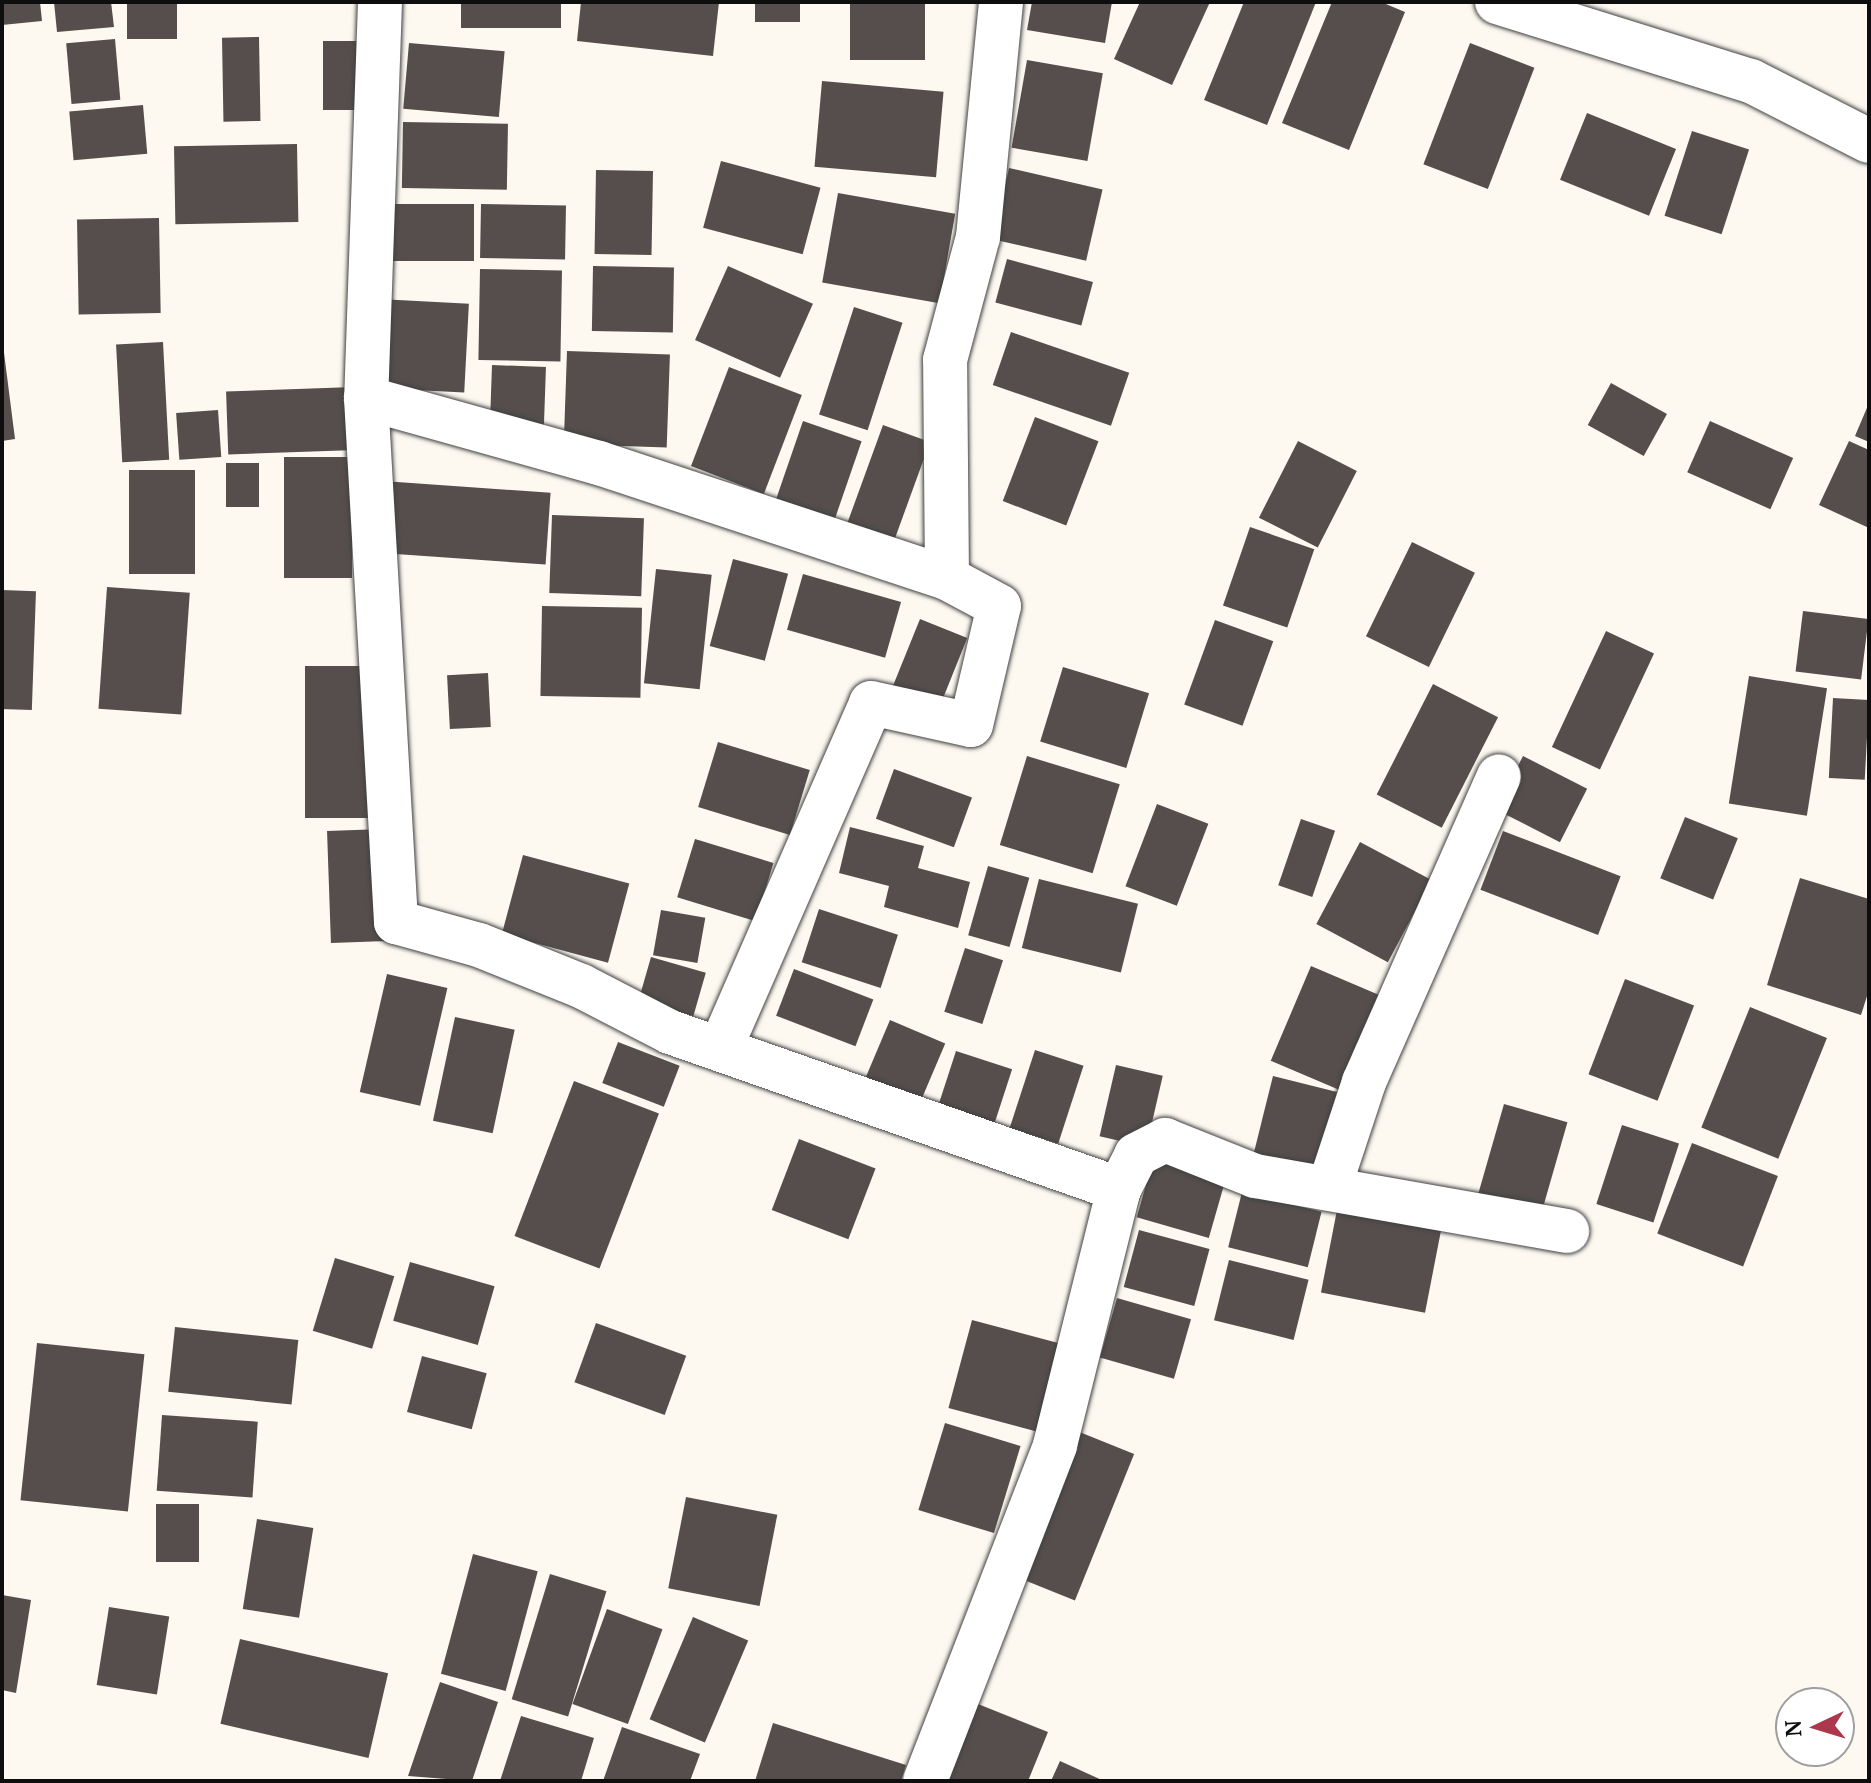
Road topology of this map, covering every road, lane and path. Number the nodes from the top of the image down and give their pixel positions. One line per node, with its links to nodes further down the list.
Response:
1 (380, 2): 5 (street)
2 (1001, 2): 6 (street)
3 (1497, 2): 4 (street)
4 (1869, 141)
5 (366, 398): 6 (street); 8 (street)
6 (947, 578): 8 (street)
7 (1499, 776): 9 (street)
8 (721, 1047): 10 (street)
9 (1329, 1188): 10 (street); 11 (street)
10 (1119, 1189): 12 (street)
11 (1567, 1231)
12 (925, 1781)

